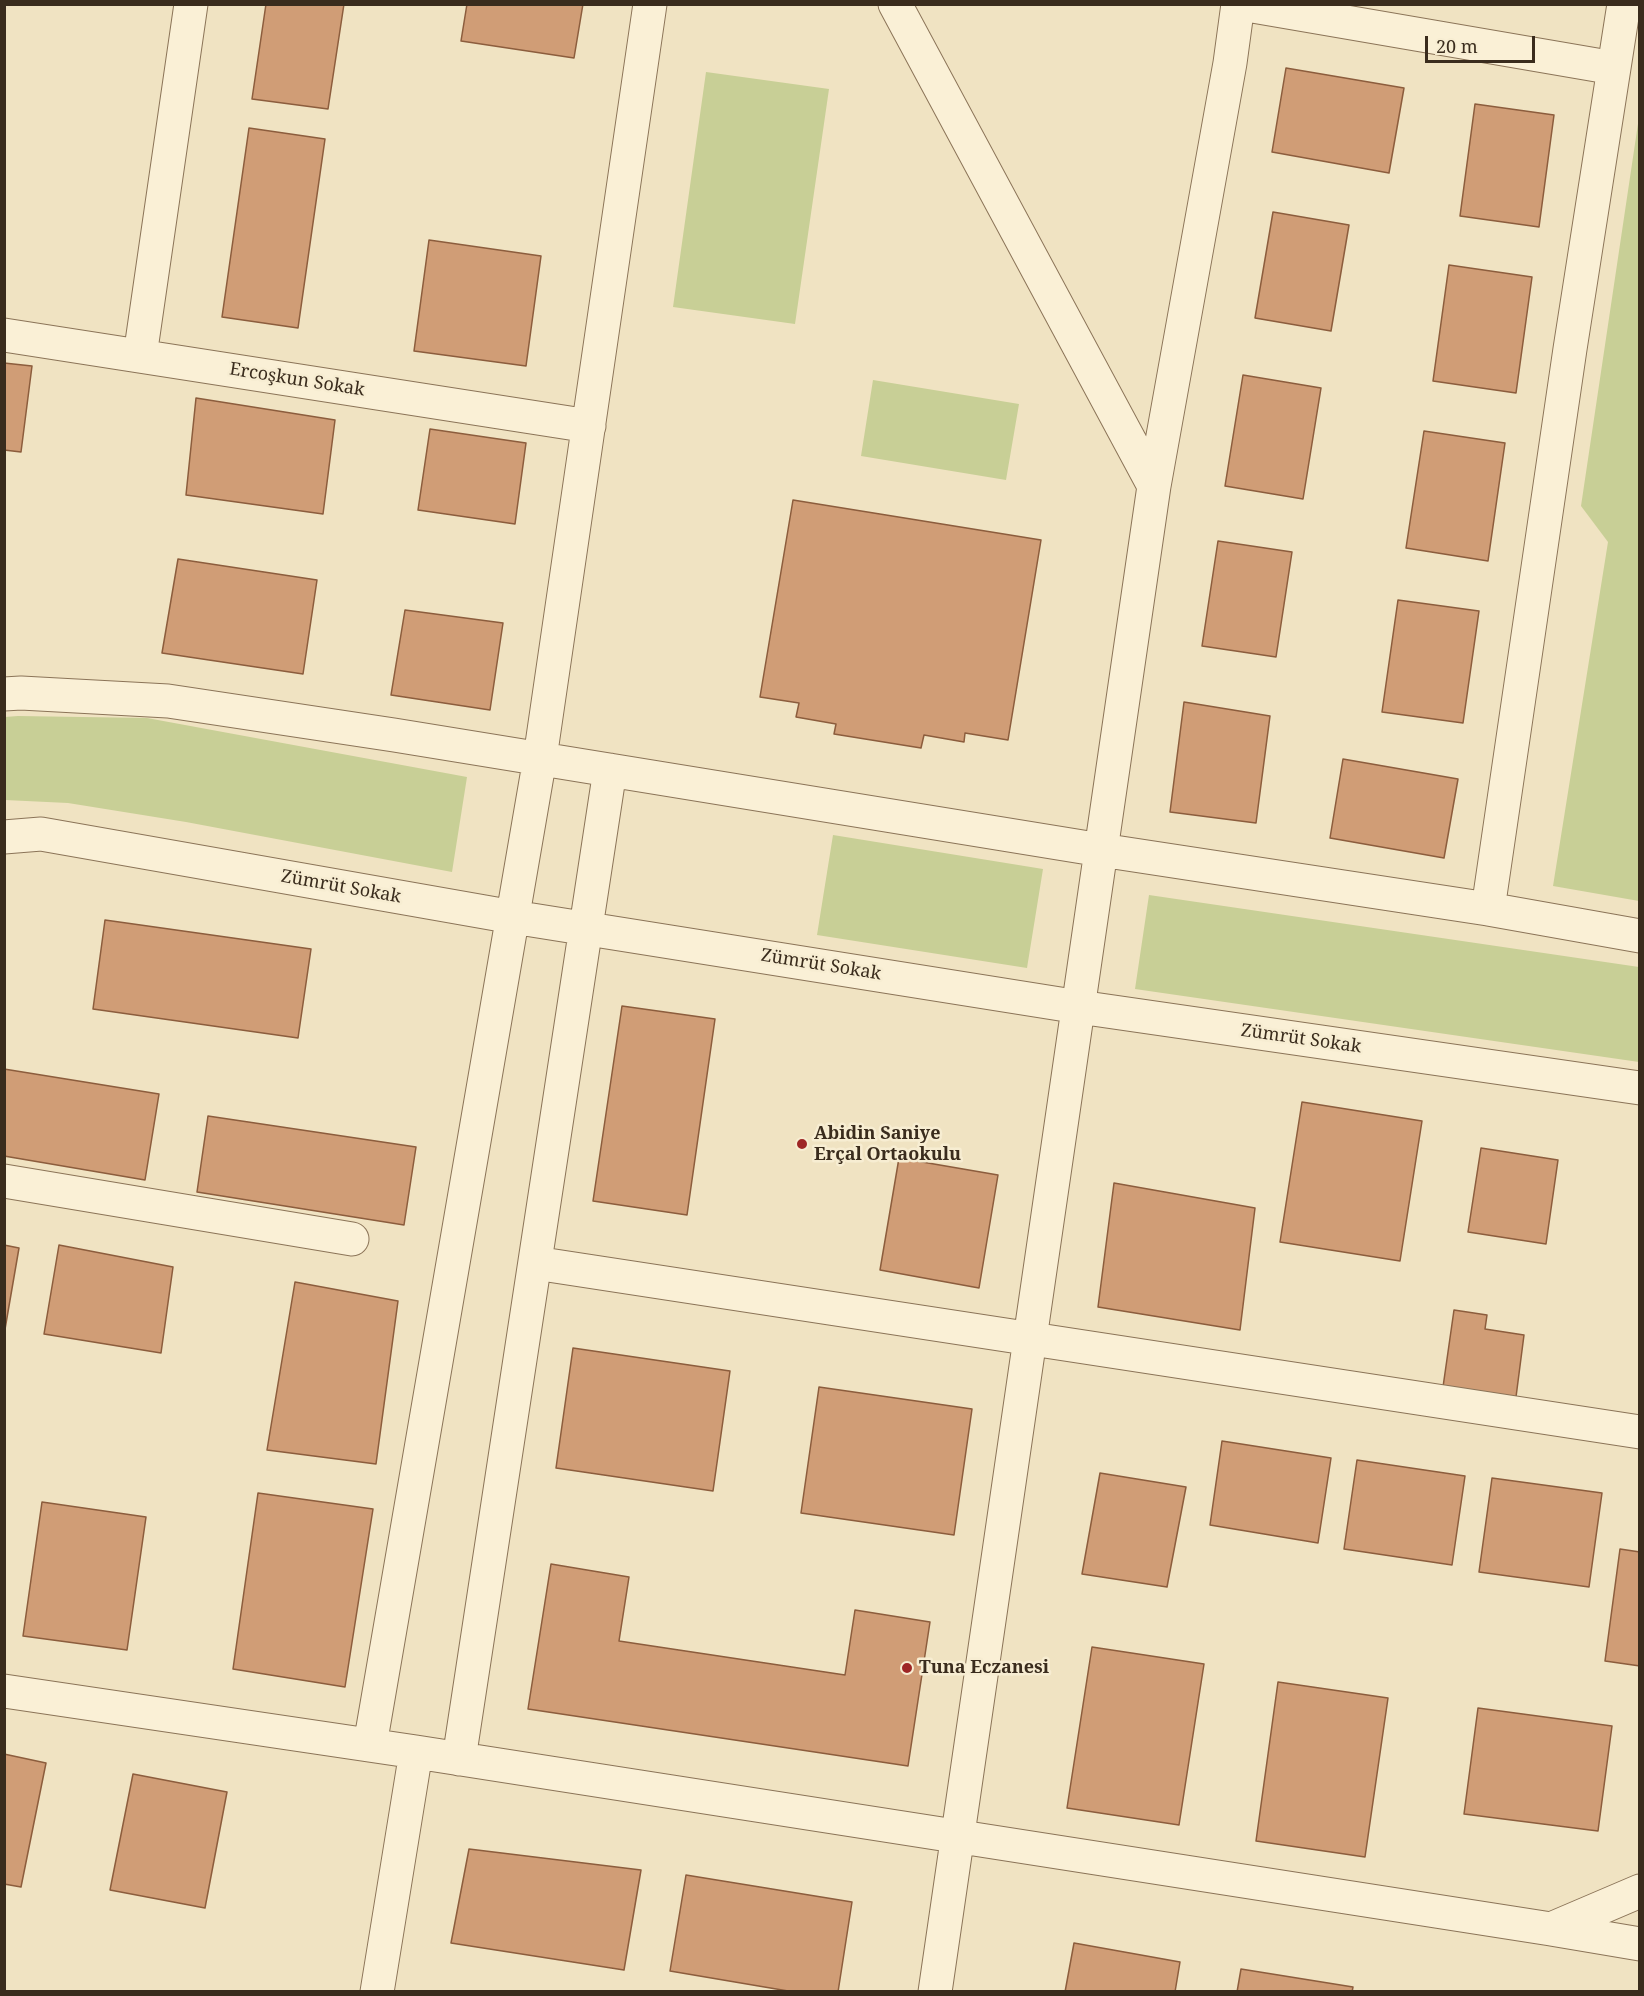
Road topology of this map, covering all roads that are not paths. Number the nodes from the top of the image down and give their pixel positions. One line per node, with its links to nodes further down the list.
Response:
1 (191, 4): 8 (street)
2 (650, 4): 9 (street)
3 (895, 4): 10 (street)
4 (1239, 4): 6 (street); 10 (street)
5 (1624, 4): 6 (street)
6 (1614, 68): 16 (street)
7 (4, 335): 8 (street, Ercoşkun Sokak)
8 (140, 356): 9 (street, Ercoşkun Sokak)
9 (589, 426): 12 (street)
10 (1154, 486): 15 (street)
11 (4, 694): 12 (street)
12 (540, 758): 13 (street); 17 (street)
13 (610, 770): 15 (street); 18 (street)
14 (4, 837): 17 (street, Zümrüt Sokak)
15 (1101, 850): 16 (street); 20 (street)
16 (1488, 909): 19 (street)
17 (513, 917): 18 (street, Zümrüt Sokak); 28 (street)
18 (586, 927): 20 (street, Zümrüt Sokak); 24 (street)
19 (1640, 936)
20 (1078, 1007): 21 (street, Zümrüt Sokak); 25 (street)
21 (1640, 1088)
22 (4, 1181): 23 (street)
23 (352, 1239)
24 (535, 1263): 25 (street); 30 (street)
25 (1031, 1338): 26 (street); 31 (street)
26 (1640, 1432)
27 (4, 1691): 28 (street)
28 (370, 1746): 29 (street)
29 (416, 1752): 30 (street); 35 (street)
30 (459, 1759): 31 (street)
31 (959, 1836): 33 (street); 36 (street)
32 (1640, 1891): 33 (street)
33 (1551, 1929): 34 (street)
34 (1640, 1944)
35 (377, 1992)
36 (935, 1992)

